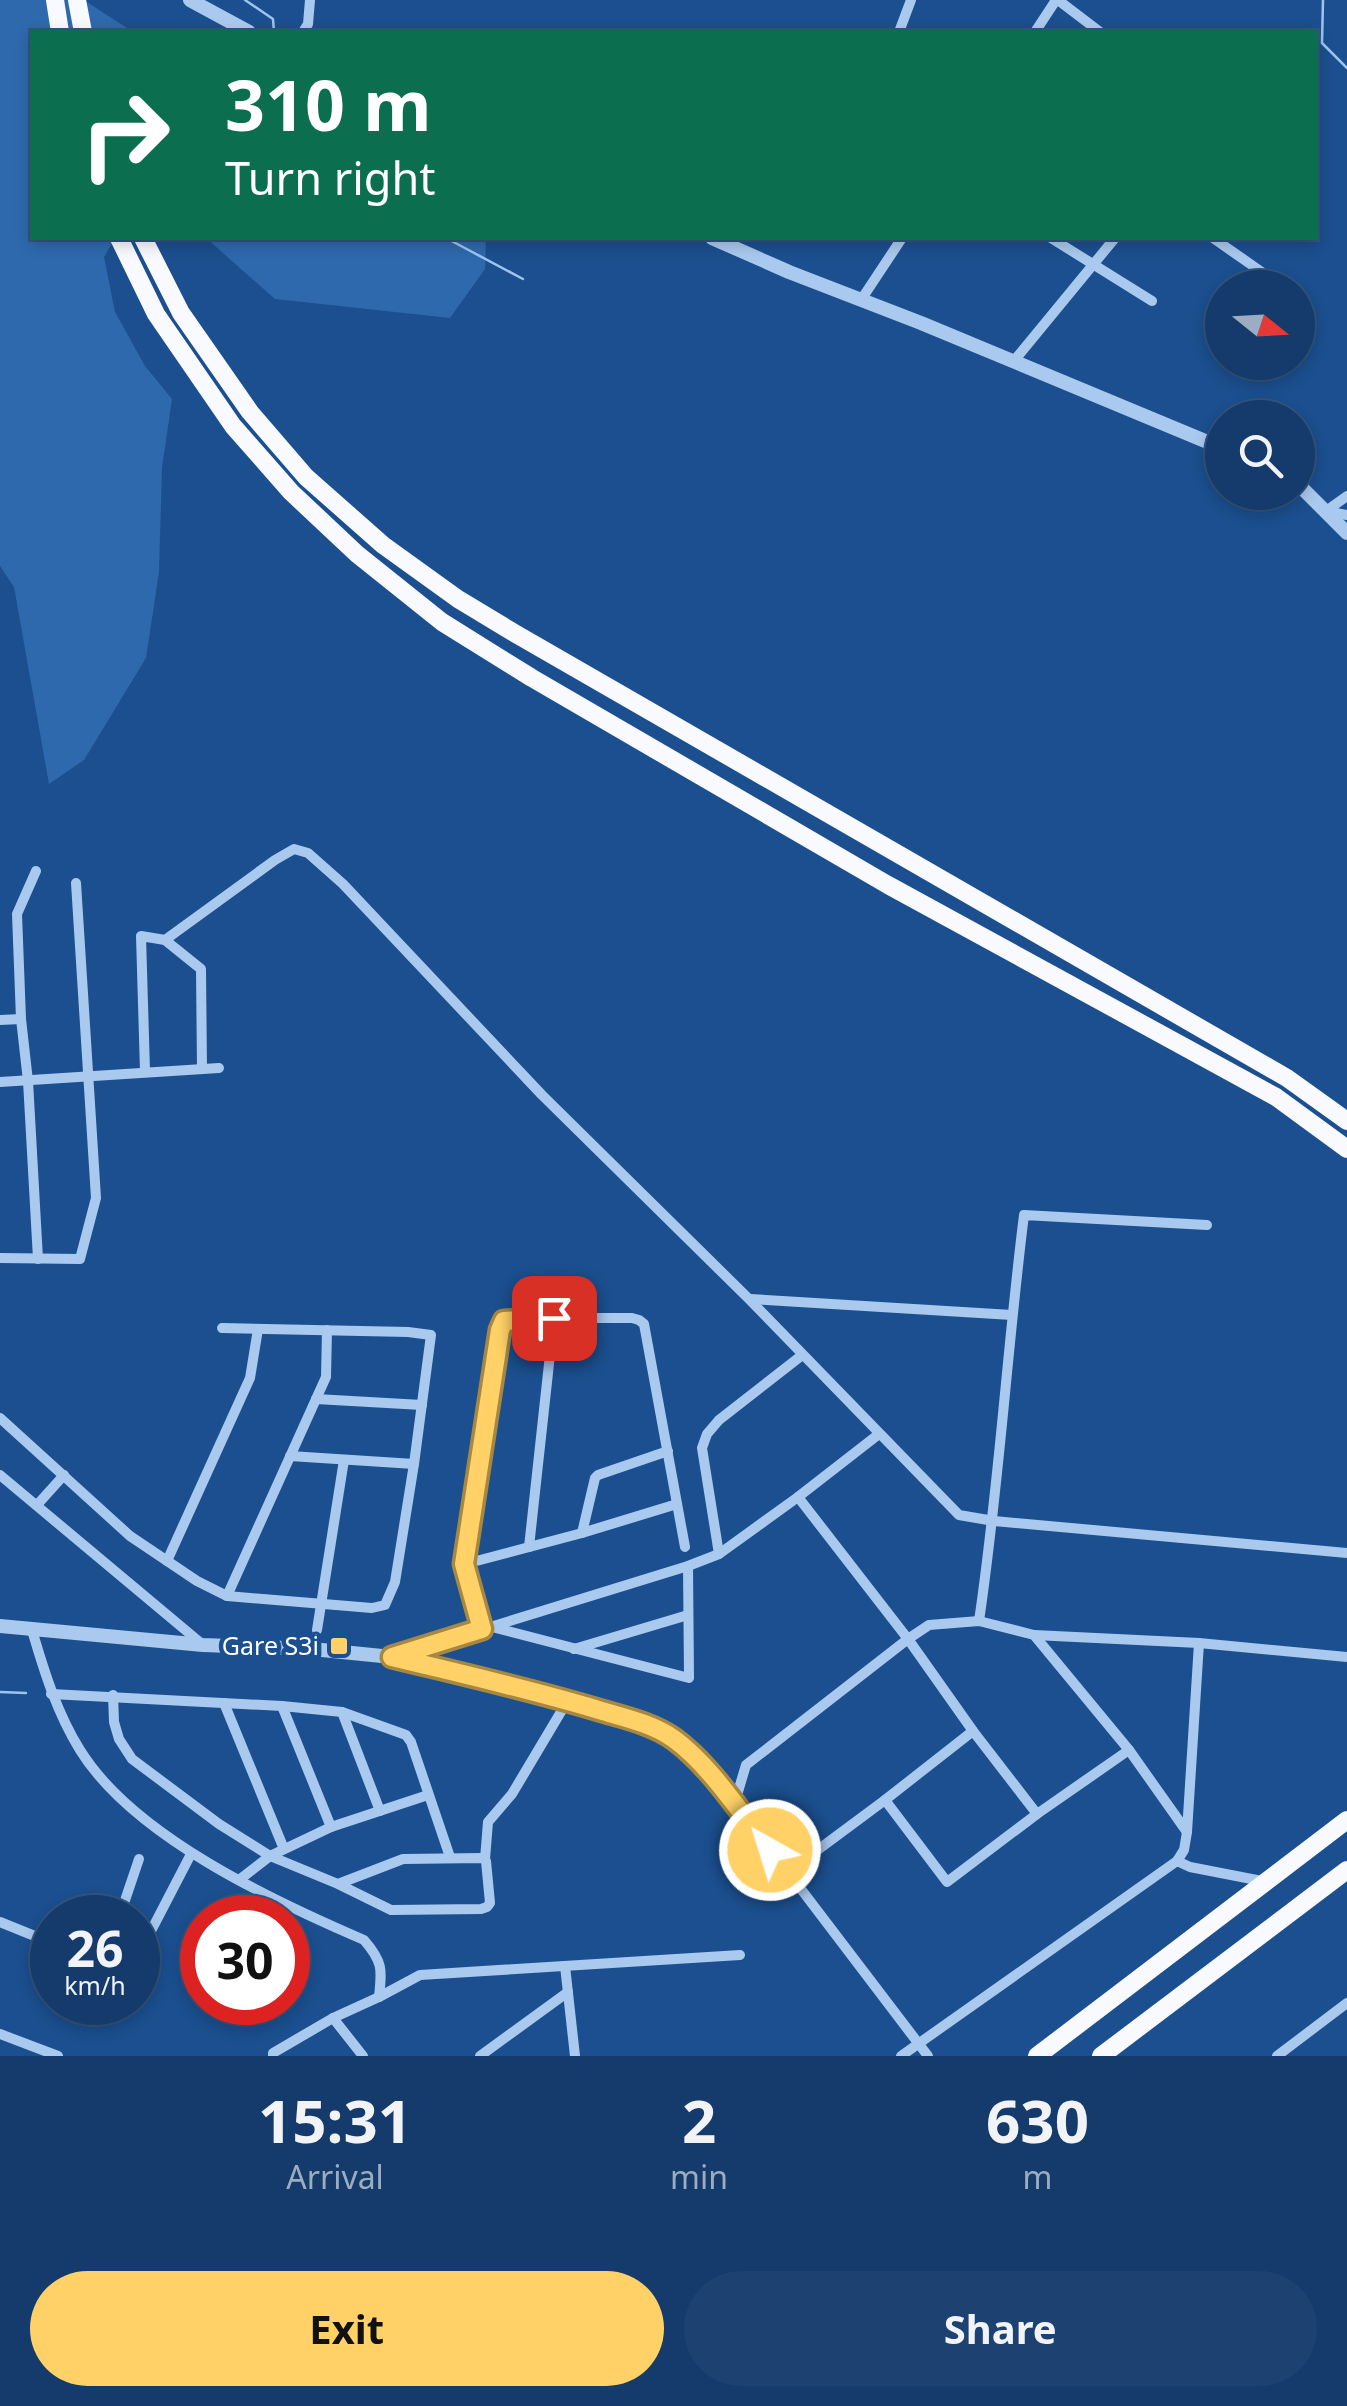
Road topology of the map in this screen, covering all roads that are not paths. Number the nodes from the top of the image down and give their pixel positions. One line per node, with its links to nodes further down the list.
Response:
1 (55, 0): 7 (highway)
2 (77, 0): 8 (highway)
3 (190, 0): 9 (street)
4 (310, 0): 10 (street)
5 (911, 0): 11 (street)
6 (1057, 0): 12 (street); 13 (street)
7 (60, 30)
8 (83, 30)
9 (245, 30)
10 (304, 30)
11 (902, 30)
12 (1036, 30)
13 (1097, 30)
14 (120, 240): 44 (highway)
15 (144, 240): 43 (highway)
16 (717, 240): 23 (street)
17 (901, 240): 23 (street)
18 (1054, 240): 21 (street)
19 (1112, 240): 21 (street)
20 (1216, 240): 22 (street)
21 (1093, 264): 24 (street); 25 (street)
22 (1259, 270)
23 (861, 300): 25 (street)
24 (1152, 301)
25 (1014, 362): 26 (street)
26 (1205, 441)
27 (1347, 496): 29 (street)
28 (1315, 500): 29 (street)
29 (1326, 511): 30 (street); 31 (street)
30 (1347, 515)
31 (1347, 533)
32 (36, 871): 35 (street)
33 (76, 883): 40 (street)
34 (166, 940): 37 (street); 39 (street); 48 (street)
35 (21, 1019): 36 (street); 41 (street)
36 (0, 1020)
37 (202, 1068): 38 (street); 39 (street)
38 (218, 1068)
39 (145, 1071): 40 (street)
40 (88, 1075): 41 (street); 47 (street)
41 (28, 1081): 42 (street); 47 (street)
42 (0, 1082)
43 (1347, 1121)
44 (1347, 1149)
45 (1207, 1226): 49 (street)
46 (0, 1258): 47 (street)
47 (38, 1259)
48 (748, 1299): 49 (street); 54 (street)
49 (1012, 1314): 68 (street)
50 (554, 1318): 59 (street); 70 (street); 75 (street)
51 (222, 1328): 52 (street)
52 (258, 1329): 53 (street); 74 (street)
53 (327, 1330): 55 (street); 56 (street)
54 (801, 1356): 58 (street); 73 (street)
55 (316, 1400): 56 (street); 60 (street)
56 (422, 1405): 62 (street)
57 (0, 1418): 64 (street)
58 (879, 1434): 65 (street); 68 (street)
59 (668, 1451): 66 (street); 69 (street)
60 (290, 1456): 61 (street); 77 (street)
61 (344, 1460): 62 (street); 78 (street)
62 (414, 1464): 78 (street)
63 (0, 1475): 67 (street)
64 (64, 1476): 67 (street); 74 (street)
65 (798, 1498): 73 (street); 86 (street)
66 (677, 1504): 69 (street); 71 (street)
67 (37, 1505): 88 (street)
68 (994, 1520): 72 (street); 80 (street)
69 (582, 1533): 70 (street)
70 (529, 1547): 75 (street)
71 (685, 1548)
72 (1347, 1553)
73 (719, 1554): 76 (street)
74 (167, 1561): 77 (street)
75 (464, 1564): 82 (street)
76 (688, 1566): 79 (street); 82 (street)
77 (227, 1596): 78 (street)
78 (322, 1604): 84 (street)
79 (688, 1615): 89 (street); 89 (street)
80 (980, 1621): 85 (street); 86 (street)
81 (0, 1626): 83 (street)
82 (487, 1628): 89 (street); 90 (street)
83 (32, 1630): 88 (street); 92 (street)
84 (317, 1630)
85 (1034, 1635): 87 (street); 99 (street)
86 (908, 1639): 98 (street); 103 (street)
87 (1199, 1643): 91 (street); 108 (street)
88 (202, 1645): 90 (street)
89 (574, 1650)
90 (392, 1657): 94 (street)
91 (1347, 1657)
92 (51, 1694): 93 (street); 110 (street)
93 (113, 1695): 95 (street); 111 (street)
94 (568, 1700): 100 (street); 113 (street)
95 (224, 1703): 96 (street); 109 (street)
96 (282, 1706): 97 (street); 107 (street)
97 (342, 1712): 101 (street); 104 (street)
98 (973, 1732): 102 (street); 105 (street)
99 (1129, 1750): 105 (street); 108 (street)
100 (715, 1780): 103 (street)
101 (428, 1794): 104 (street); 112 (street)
102 (885, 1800): 105 (street); 116 (street)
103 (734, 1806): 116 (street)
104 (380, 1810): 107 (street)
105 (1036, 1814)
106 (1347, 1820): 119 (highway)
107 (331, 1827): 109 (street)
108 (1188, 1832): 115 (street)
109 (284, 1849): 111 (street)
110 (190, 1854): 118 (street); 122 (street)
111 (270, 1856): 118 (street); 120 (street)
112 (450, 1857): 113 (street); 120 (street)
113 (485, 1859): 120 (street)
114 (139, 1860): 121 (street)
115 (1177, 1861): 119 (street); 132 (street)
116 (788, 1872): 132 (street)
117 (1344, 1875): 141 (highway)
118 (239, 1880): 128 (street)
119 (1268, 1882): 140 (highway)
120 (338, 1884)
121 (127, 1895)
122 (160, 1912)
123 (0, 1922): 124 (street)
124 (30, 1934)
125 (740, 1955): 126 (street)
126 (565, 1966): 127 (street); 128 (street)
127 (568, 1992): 136 (street); 137 (street)
128 (379, 1997): 130 (street)
129 (1347, 2002): 142 (street)
130 (333, 2018): 134 (street); 135 (street)
131 (0, 2034): 133 (street)
132 (919, 2042): 138 (street); 139 (street)
133 (58, 2056)
134 (273, 2056)
135 (363, 2056)
136 (480, 2056)
137 (575, 2056)
138 (901, 2056)
139 (928, 2056)
140 (1038, 2056)
141 (1101, 2056)
142 (1277, 2056)

